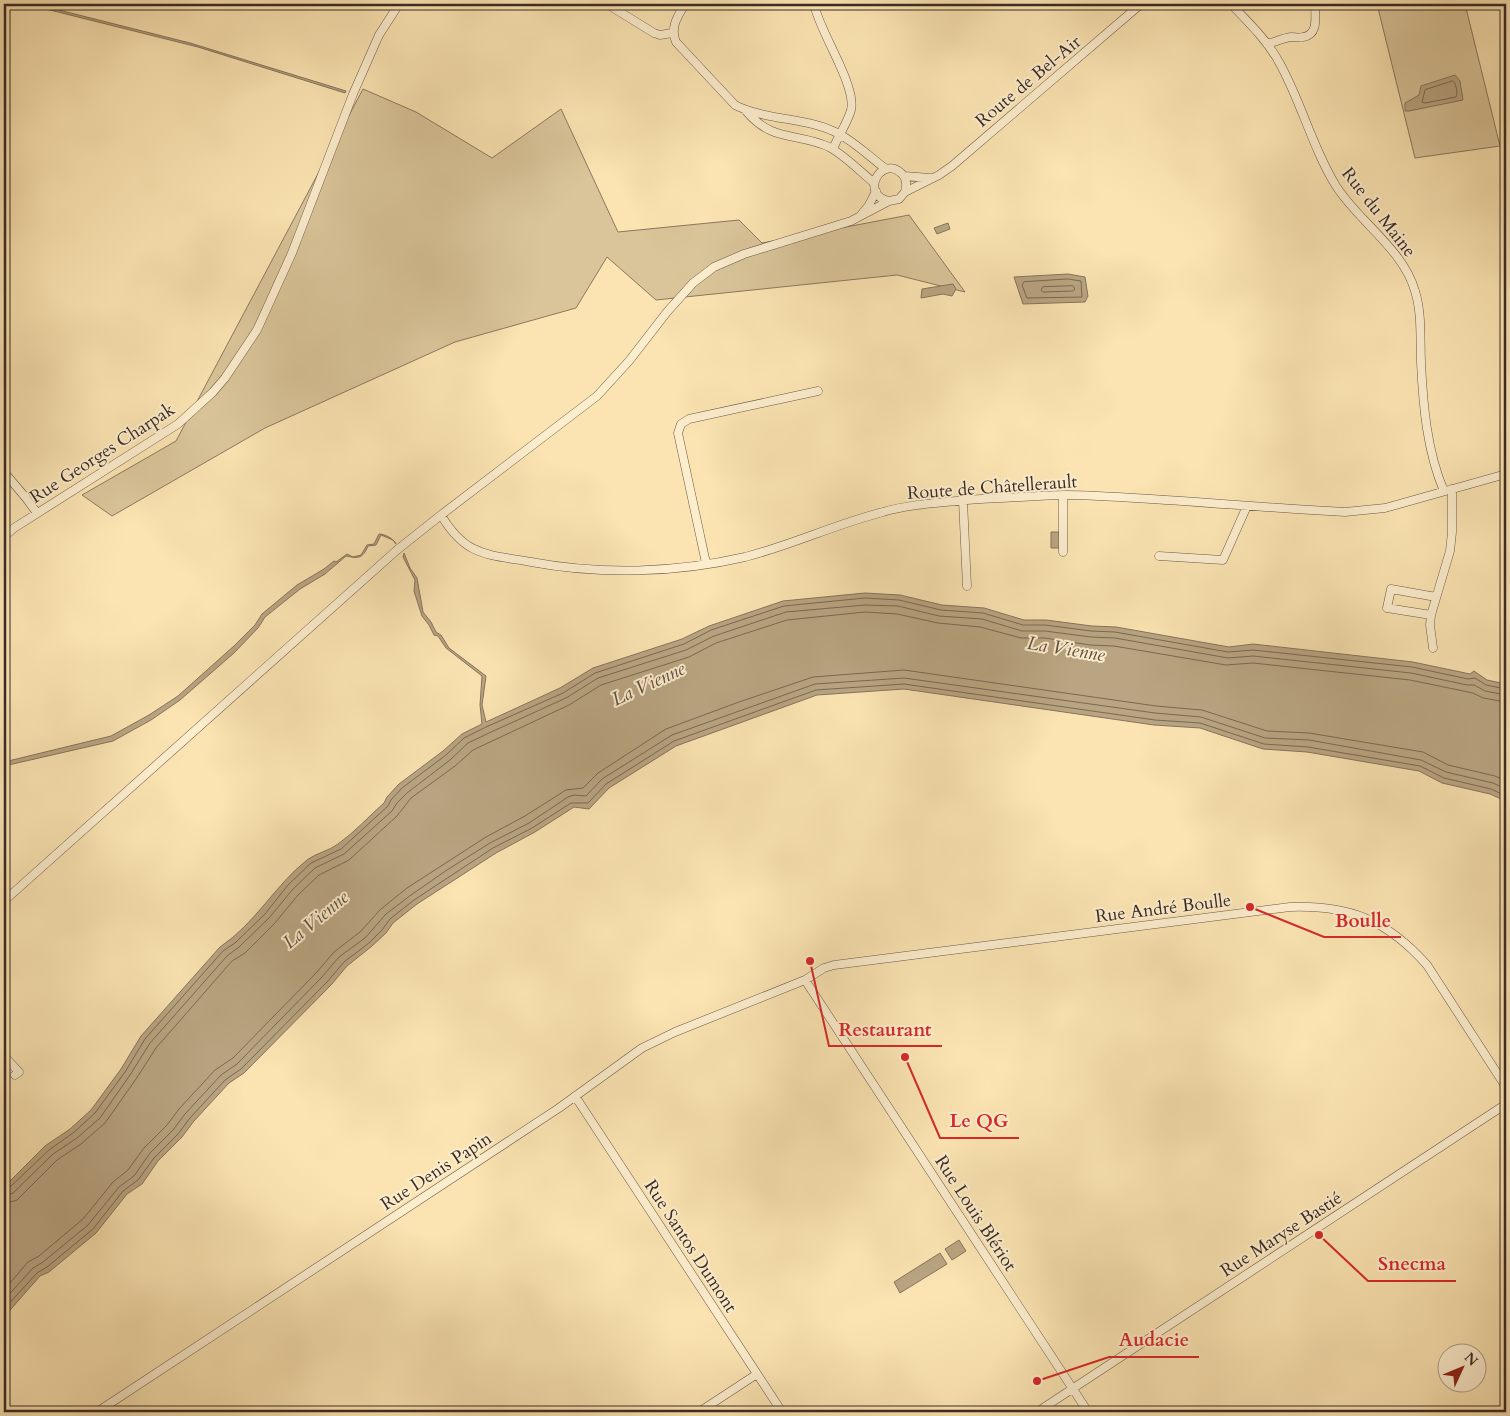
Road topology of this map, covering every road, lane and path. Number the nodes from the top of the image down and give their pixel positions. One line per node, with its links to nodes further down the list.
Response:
1 (399, 4): 28 (street, Rue Georges Charpak)
2 (607, 4): 8 (street)
3 (685, 4): 8 (street)
4 (814, 4): 11 (street)
5 (1141, 4): 15 (street, Route de Bel-Air)
6 (1231, 4): 9 (street, Rue du Maine)
7 (1315, 4): 9 (street)
8 (672, 33): 10 (street)
9 (1267, 44): 24 (street, Rue du Maine)
10 (746, 111): 11 (street); 12 (street)
11 (839, 134): 12 (street); 13 (street)
12 (832, 149): 16 (street)
13 (886, 169): 14 (street); 16 (street)
14 (904, 176): 15 (street); 17 (street)
15 (932, 178): 17 (street, Route de Bel-Air)
16 (875, 187): 18 (street); 19 (street)
17 (905, 192): 18 (street)
18 (889, 201): 19 (street)
19 (858, 218): 29 (street)
20 (818, 391): 33 (street)
21 (4, 472): 28 (street)
22 (1506, 474): 23 (street, Route de Châtellerault)
23 (1452, 489): 24 (street, Route de Châtellerault); 35 (street)
24 (1444, 492): 27 (street, Route de Châtellerault)
25 (1063, 496): 26 (street, Route de Châtellerault); 27 (street, Route de Châtellerault); 31 (street)
26 (963, 501): 33 (street, Route de Châtellerault); 34 (street)
27 (1247, 506): 32 (street)
28 (37, 513): 30 (street, Rue Georges Charpak)
29 (441, 515): 33 (street, Route de Châtellerault); 38 (street)
30 (4, 537)
31 (1063, 552)
32 (1159, 556)
33 (706, 564)
34 (967, 586)
35 (1436, 597): 36 (street); 36 (street)
36 (1431, 615): 37 (street)
37 (1433, 648)
38 (4, 901)
39 (805, 980): 42 (street, Rue André Boulle); 43 (street, Rue Denis Papin); 46 (street, Rue Louis Blériot)
40 (4, 1056): 41 (street)
41 (15, 1075)
42 (1506, 1087)
43 (575, 1096): 45 (street, Rue Santos Dumont); 47 (street, Rue Denis Papin)
44 (1506, 1104): 46 (street, Rue Maryse Bastié)
45 (757, 1374): 48 (street); 49 (street, Rue Santos Dumont)
46 (1073, 1388): 50 (street, Rue Maryse Bastié); 51 (street, Rue Louis Blériot)
47 (101, 1411)
48 (699, 1412)
49 (782, 1412)
50 (1037, 1412)
51 (1088, 1412)

